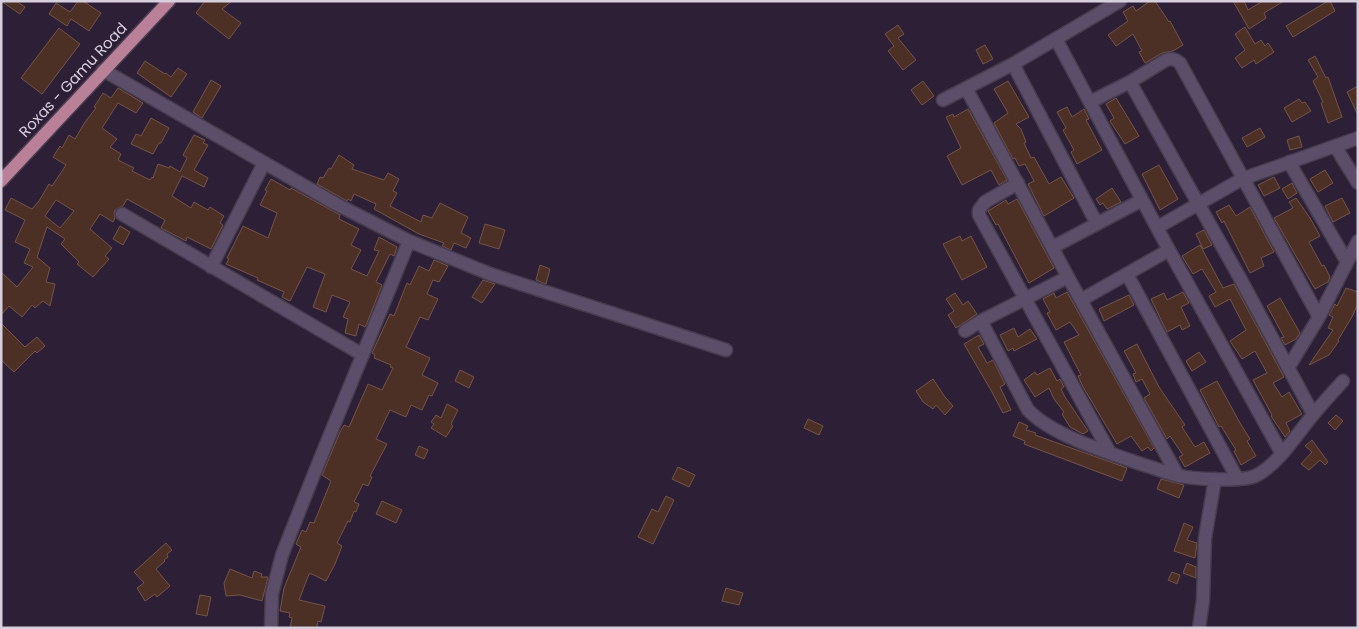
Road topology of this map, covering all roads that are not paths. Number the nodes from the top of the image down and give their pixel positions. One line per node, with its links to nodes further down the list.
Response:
1 (169, 1): 5 (main road, Roxas - Gamu Road)
2 (1120, 1): 3 (street)
3 (1056, 39): 4 (street); 9 (street)
4 (1013, 64): 7 (street); 21 (street)
5 (104, 70): 13 (street); 15 (main road, Roxas - Gamu Road)
6 (1130, 82): 9 (street); 14 (street); 19 (street)
7 (966, 88): 8 (street); 17 (street)
8 (943, 100)
9 (1090, 102): 18 (street)
10 (1358, 138): 11 (street)
11 (1335, 146): 12 (street); 16 (street)
12 (1289, 162): 14 (street); 27 (street)
13 (264, 163): 23 (street); 28 (street)
14 (1242, 179): 19 (street); 33 (street)
15 (1, 181)
16 (1358, 182)
17 (1018, 183): 25 (street); 31 (street)
18 (1142, 200): 21 (street); 22 (street)
19 (1198, 203): 22 (street); 38 (street)
20 (122, 214): 28 (street)
21 (1097, 224): 25 (street)
22 (1158, 227): 26 (street)
23 (409, 241): 36 (street); 37 (street)
24 (1358, 241): 27 (street)
25 (1053, 248): 30 (street)
26 (1169, 250): 29 (street); 42 (street)
27 (1347, 262): 33 (street)
28 (211, 267): 37 (street)
29 (1127, 274): 32 (street); 44 (street)
30 (1068, 277): 31 (street); 32 (street)
31 (1025, 298): 34 (street); 41 (street)
32 (1081, 300): 43 (street)
33 (1319, 317): 38 (street)
34 (981, 321): 35 (street); 41 (street)
35 (965, 331)
36 (726, 350)
37 (363, 354): 46 (street)
38 (1288, 368): 40 (street)
39 (1342, 382): 40 (street)
40 (1314, 414): 42 (street)
41 (1110, 454): 43 (street)
42 (1282, 454): 44 (street)
43 (1178, 476): 45 (street)
44 (1237, 478): 45 (street)
45 (1215, 479): 47 (street)
46 (272, 628)
47 (1199, 628)

